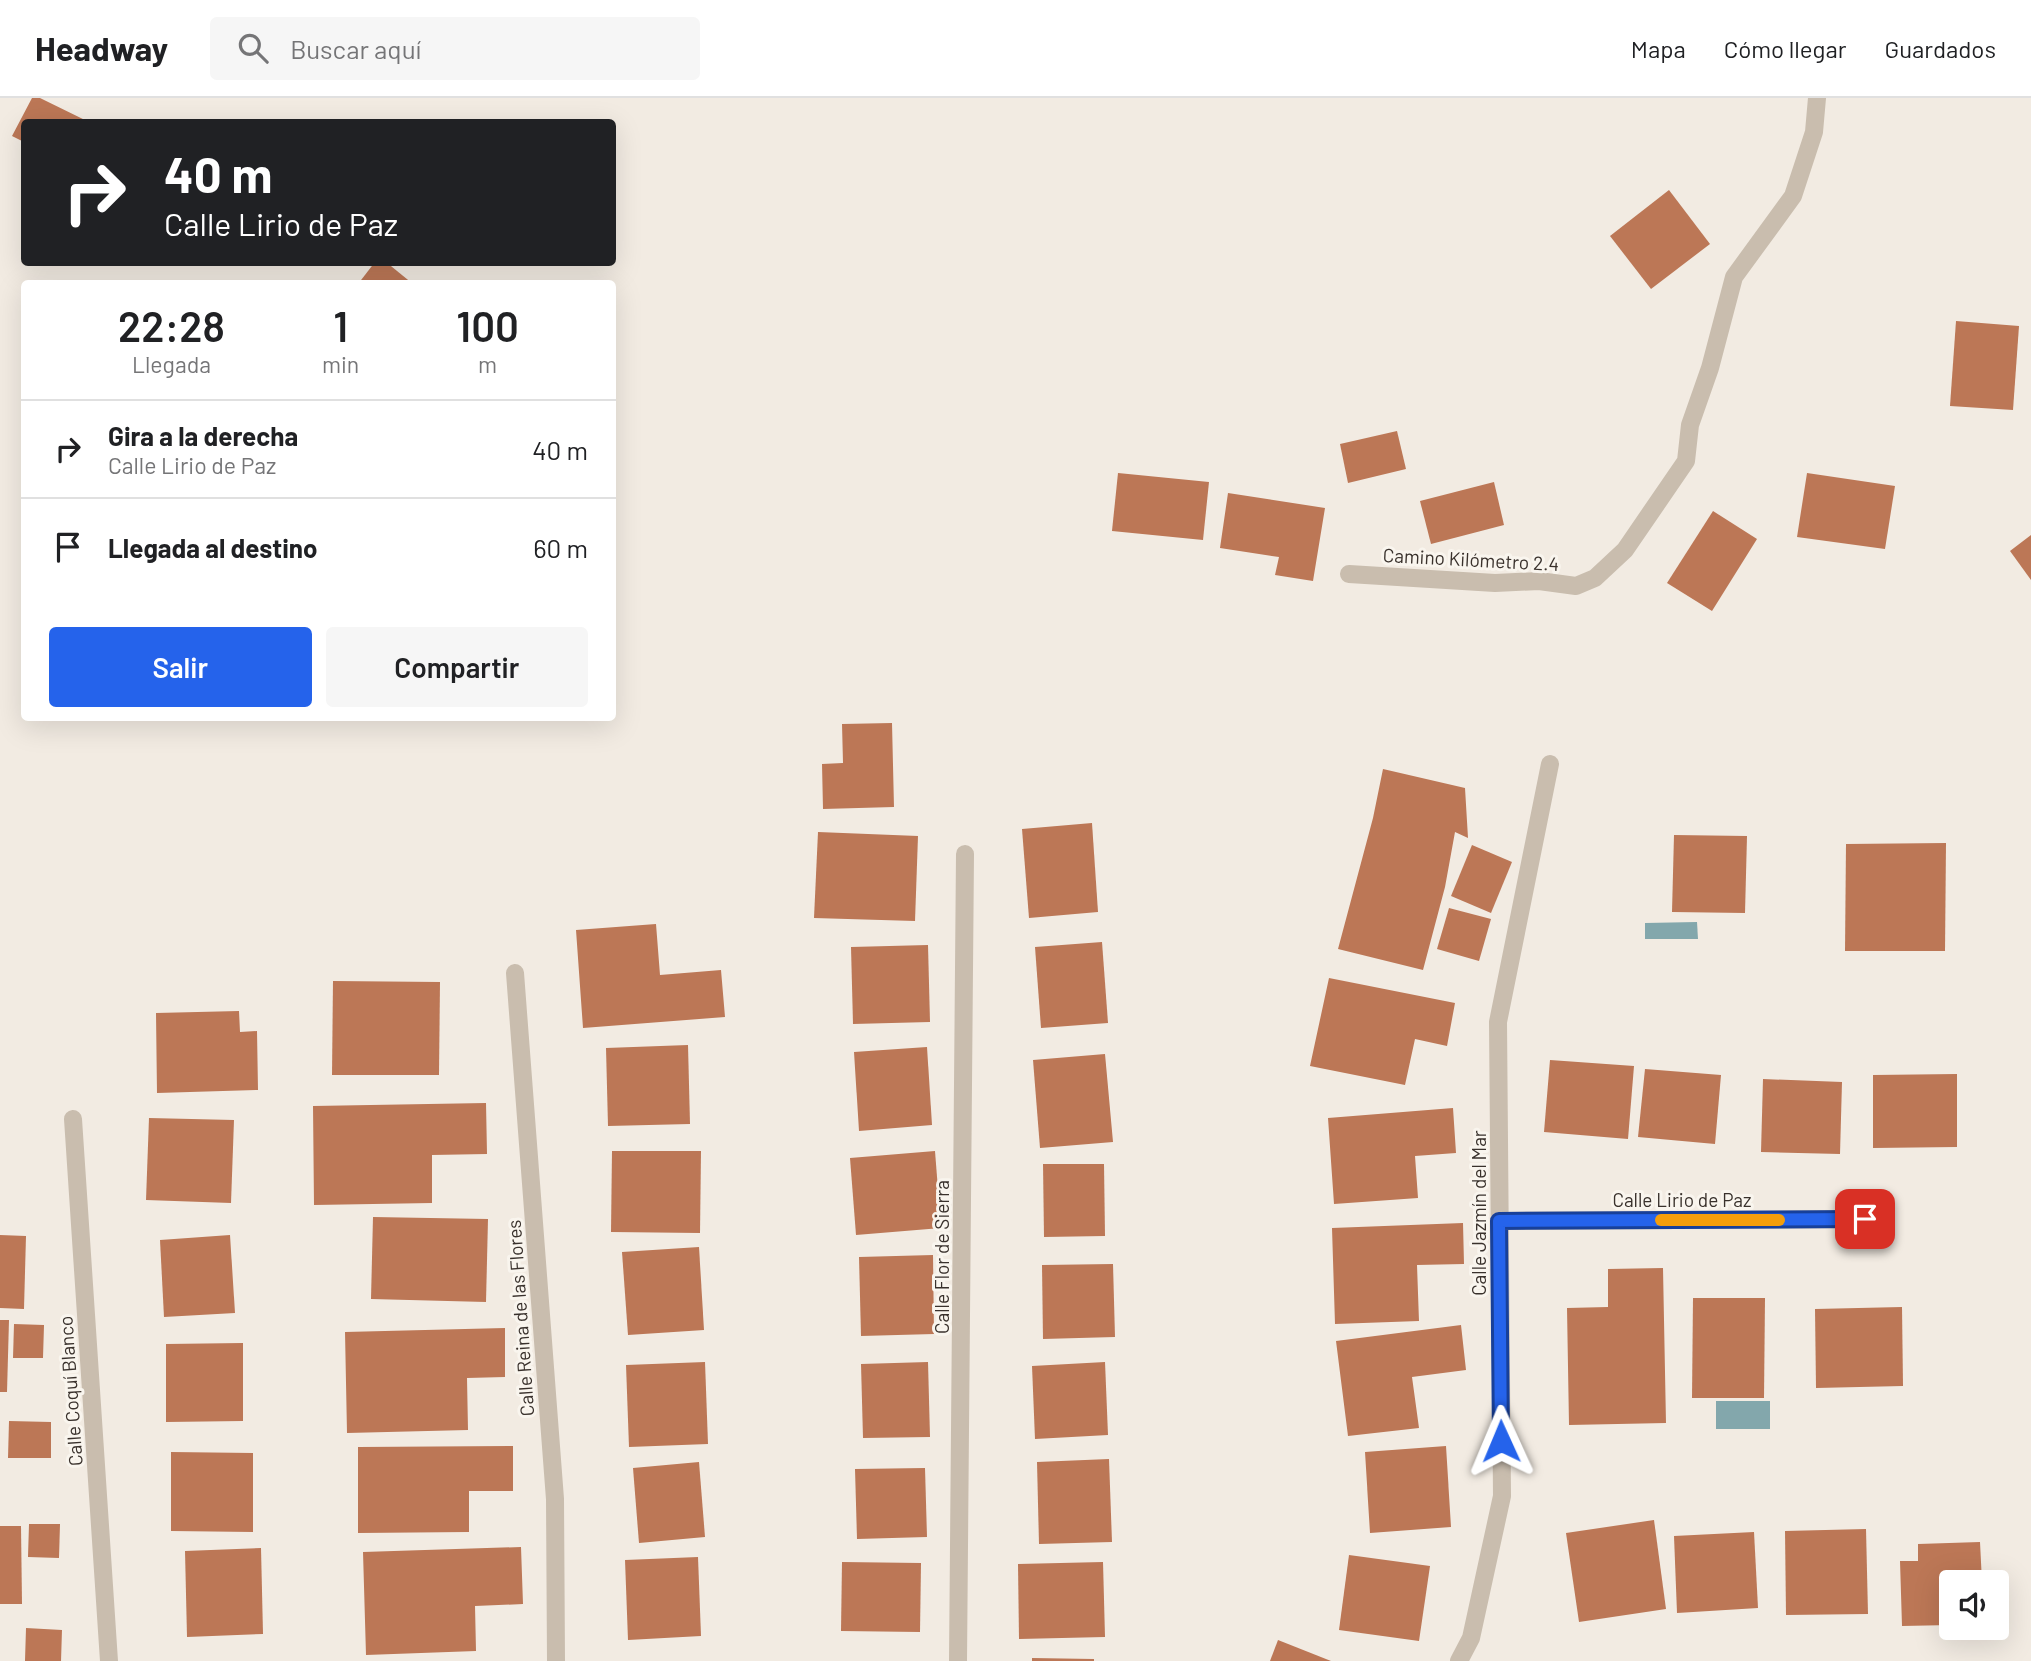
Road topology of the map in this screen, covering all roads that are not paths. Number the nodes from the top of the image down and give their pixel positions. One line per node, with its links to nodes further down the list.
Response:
1 (1817, 98): 2 (street, Camino Kilómetro 2.4)
2 (1349, 573)
3 (1550, 764): 8 (street, Calle Jazmín del Mar)
4 (965, 854): 11 (street, Calle Flor de Sierra)
5 (515, 973): 10 (street, Calle Reina de las Flores)
6 (73, 1119): 9 (street, Calle Coquí Blanco)
7 (1865, 1219): 8 (street, Calle Lirio de Paz)
8 (1499, 1221): 12 (street, Calle Jazmín del Mar)
9 (108, 1661)
10 (556, 1661)
11 (958, 1661)
12 (1459, 1661)

